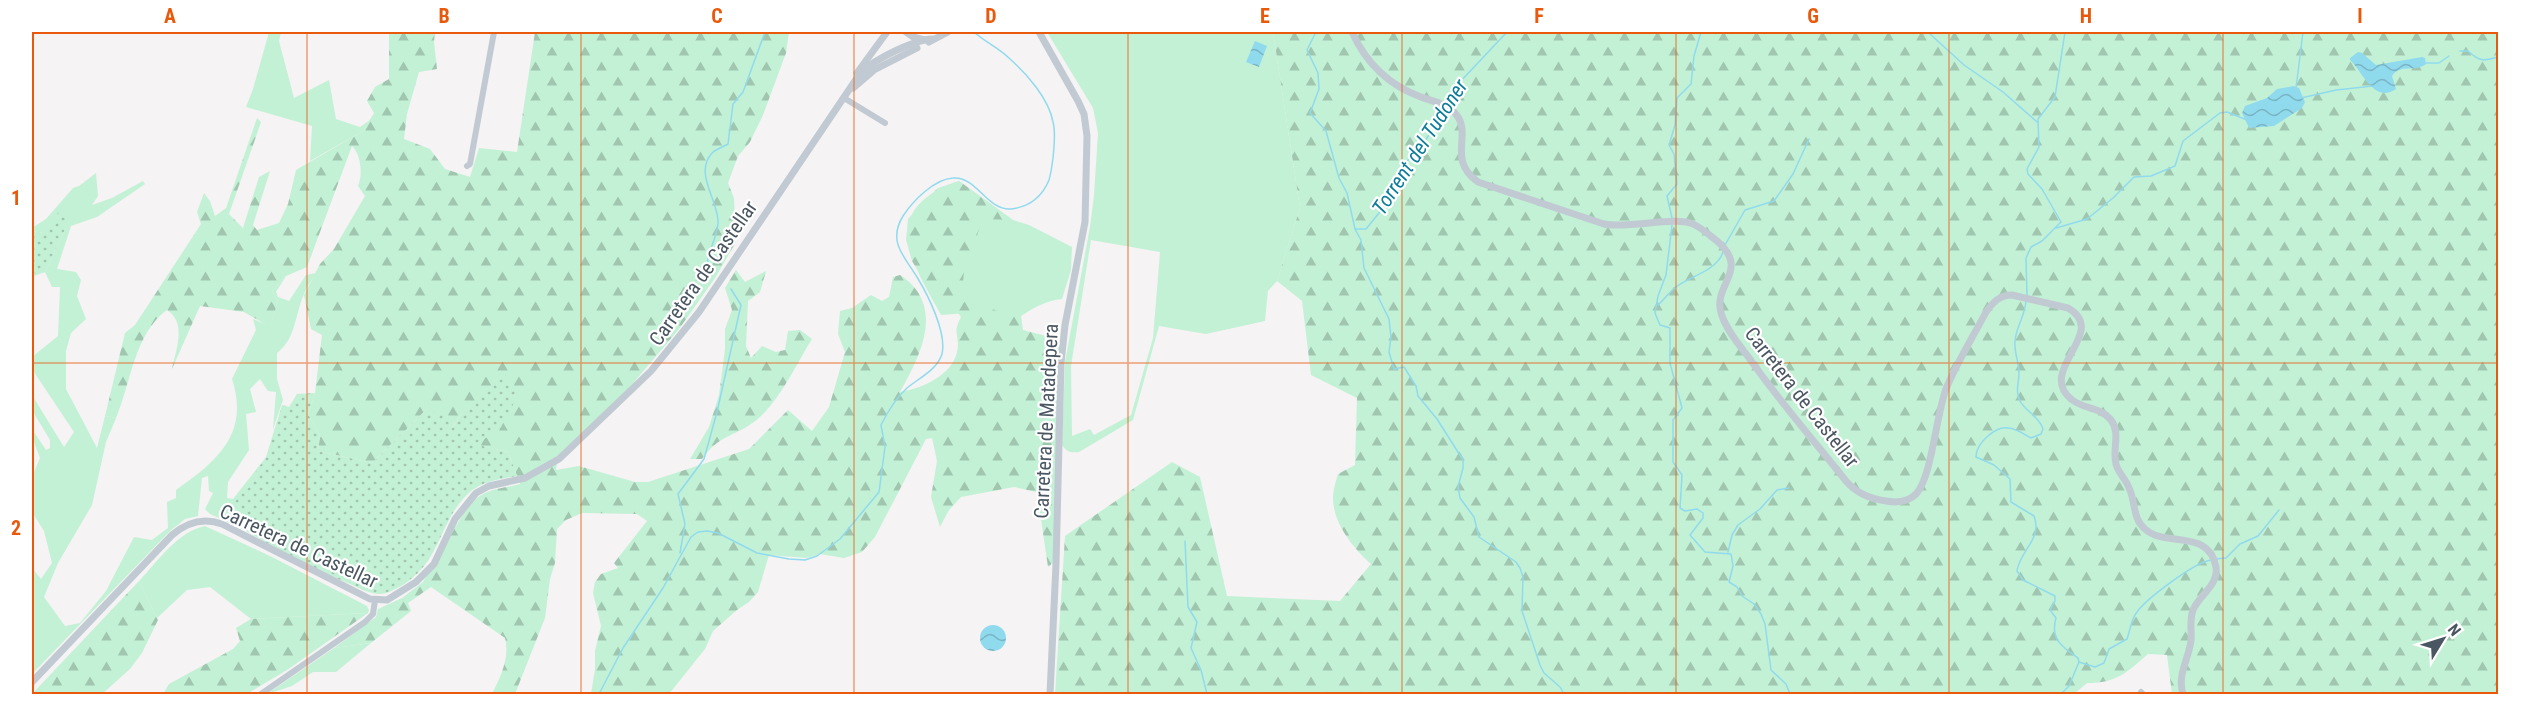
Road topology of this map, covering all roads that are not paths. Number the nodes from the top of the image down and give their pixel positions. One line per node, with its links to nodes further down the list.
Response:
1 (494, 32): 15 (street)
2 (887, 32): 9 (street)
3 (906, 32): 8 (street)
4 (948, 32): 7 (street)
5 (1040, 32): 19 (street, Carretera de Matadepera)
6 (1352, 32): 20 (street, Carretera de Castellar)
7 (932, 39): 8 (street, Carretera de Castellar); 10 (street, Carretera de Castellar)
8 (924, 40): 11 (street, Carretera de Castellar)
9 (881, 42): 11 (street); 12 (street)
10 (911, 51): 11 (street); 13 (street, Carretera de Castellar)
11 (881, 58): 12 (street, Carretera de Castellar)
12 (853, 82): 13 (street, Carretera de Castellar)
13 (845, 96): 14 (street); 16 (street, Carretera de Castellar)
14 (885, 123)
15 (467, 166)
16 (375, 600): 17 (street, Carretera de Castellar); 18 (street)
17 (32, 682)
18 (261, 694)
19 (1050, 694)
20 (2183, 694)

